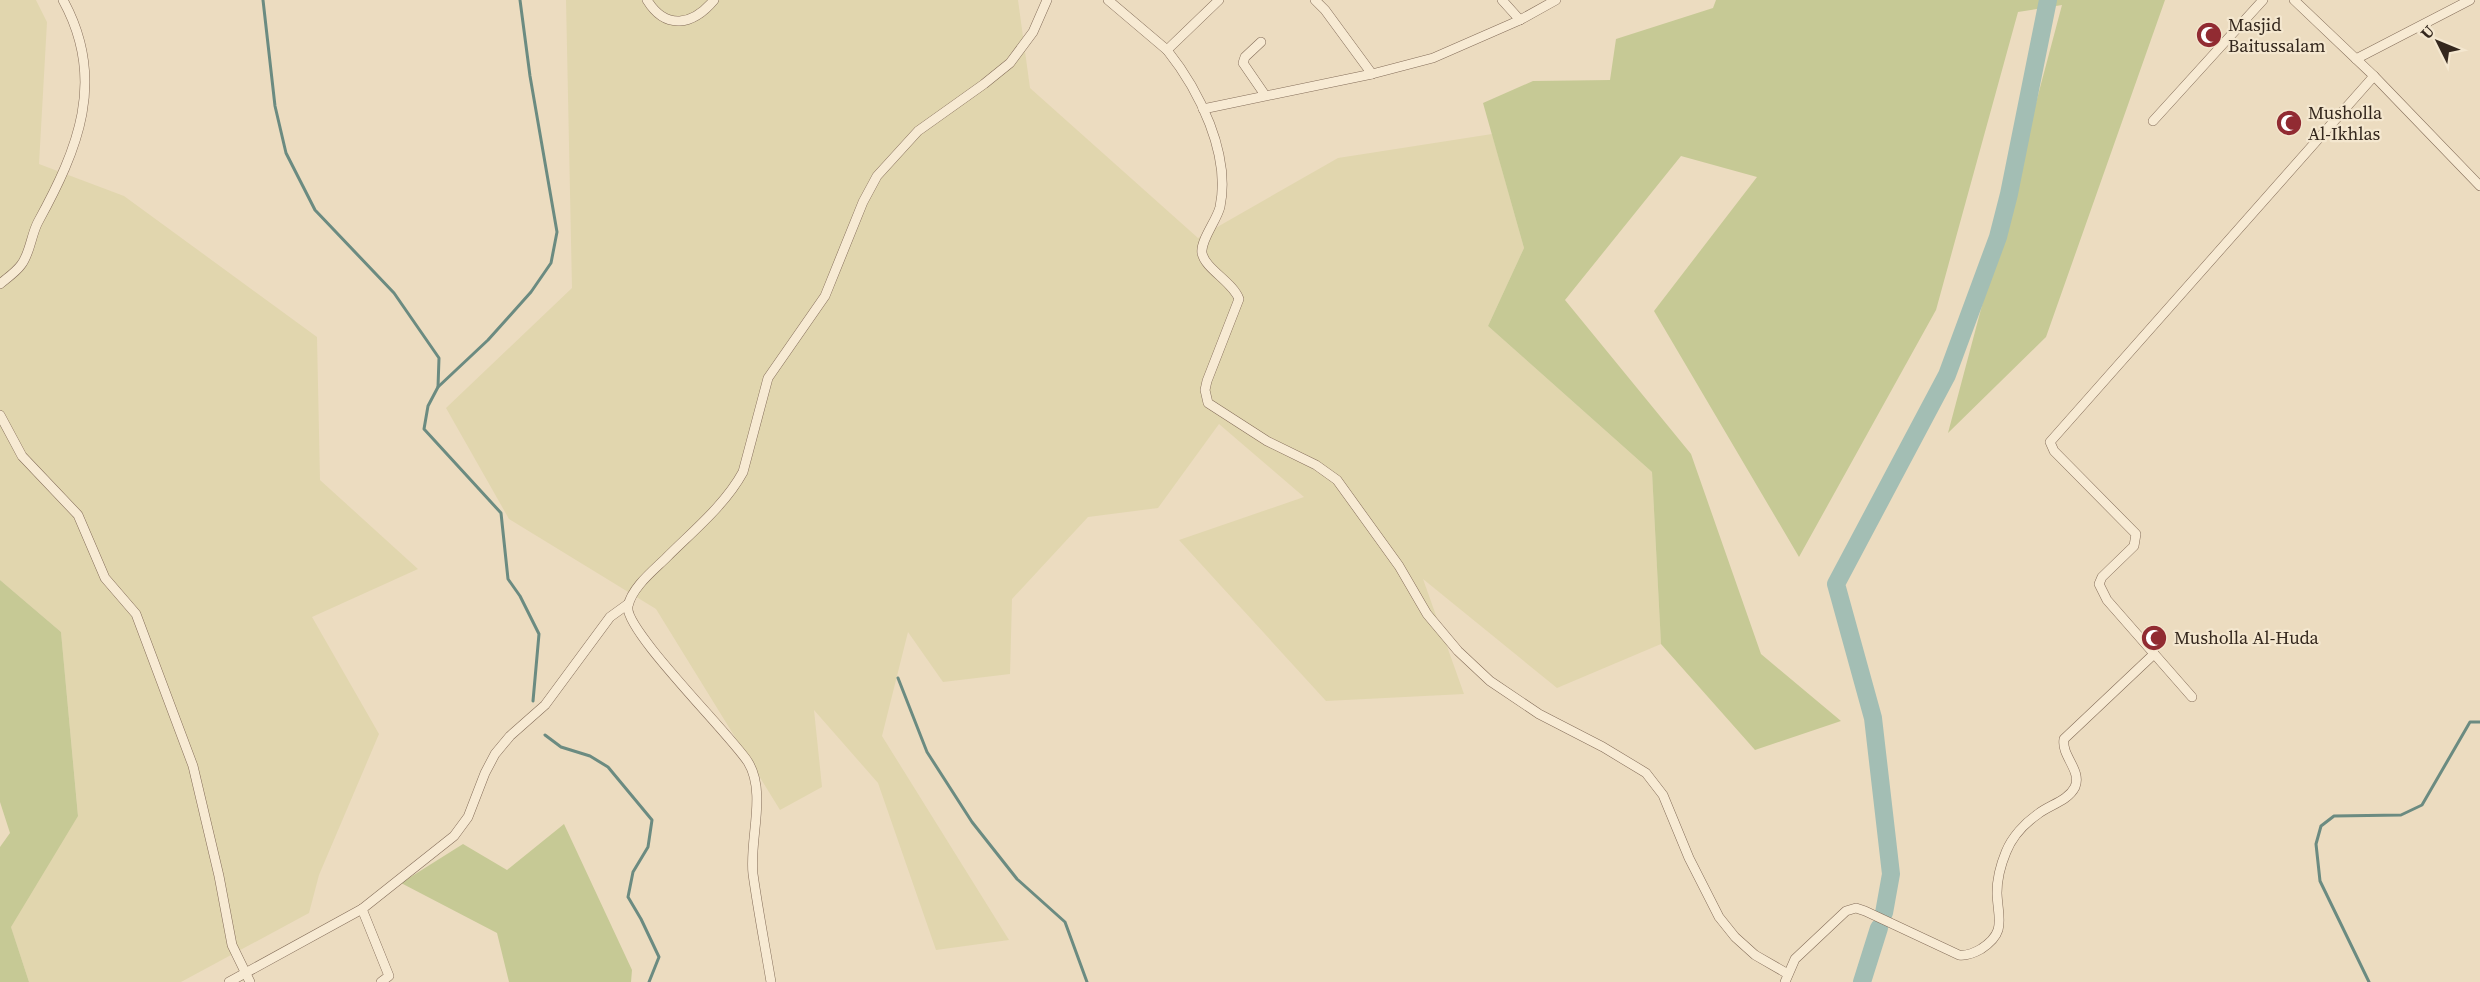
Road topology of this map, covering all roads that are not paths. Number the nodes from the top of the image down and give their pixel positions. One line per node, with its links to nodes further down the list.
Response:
1 (63, 0): 23 (street)
2 (647, 0): 3 (street)
3 (714, 0)
4 (1047, 0): 25 (street)
5 (1108, 0): 15 (street)
6 (1218, 0): 15 (street)
7 (1315, 0): 17 (street)
8 (1502, 0): 13 (street)
9 (1556, 0): 13 (street)
10 (2263, 0): 21 (street)
11 (2294, 0): 16 (street)
12 (2470, 0): 16 (street)
13 (1520, 20): 17 (street)
14 (1262, 42): 19 (street)
15 (1167, 50): 20 (street)
16 (2356, 59): 18 (street)
17 (1372, 74): 19 (street)
18 (2373, 76): 22 (street); 26 (street)
19 (1265, 95): 20 (street)
20 (1203, 109): 30 (street)
21 (2153, 121)
22 (2480, 186)
23 (0, 284)
24 (0, 415): 29 (street)
25 (628, 604): 28 (street); 34 (street)
26 (2154, 654): 27 (street); 30 (street)
27 (2192, 698)
28 (362, 909): 29 (street); 31 (street)
29 (244, 972): 32 (street); 33 (street)
30 (1786, 978)
31 (388, 980)
32 (229, 982)
33 (250, 982)
34 (771, 982)

